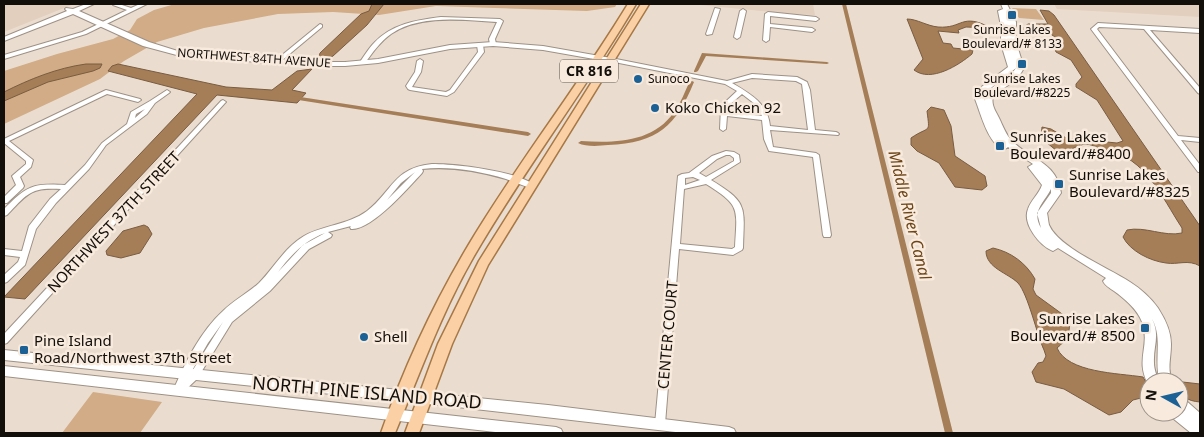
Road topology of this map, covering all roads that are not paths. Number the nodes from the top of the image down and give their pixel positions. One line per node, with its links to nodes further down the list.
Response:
1 (82, 4): 10 (street)
2 (91, 4): 10 (street)
3 (115, 4): 11 (street)
4 (144, 4): 11 (street)
5 (632, 4): 27 (main road, CR 816)
6 (645, 4): 28 (main road, CR 816)
7 (997, 4): 64 (street)
8 (1004, 4): 65 (street)
9 (717, 8): 20 (street)
10 (70, 10): 14 (street, NORTHWEST 84TH AVENUE); 21 (street)
11 (130, 10): 14 (street)
12 (743, 11): 22 (street)
13 (816, 18): 15 (street)
14 (102, 24): 26 (street); 29 (street, NORTHWEST 84TH AVENUE)
15 (767, 25): 18 (street); 23 (street)
16 (320, 26): 29 (street)
17 (1145, 27): 19 (street); 35 (street); 44 (street)
18 (812, 30)
19 (1200, 31)
20 (708, 34)
21 (4, 37)
22 (737, 37)
23 (766, 40)
24 (494, 44): 25 (street, NORTHWEST 84TH AVENUE); 27 (street, NORTHWEST 84TH AVENUE); 31 (street)
25 (480, 45): 30 (street); 31 (street, NORTHWEST 84TH AVENUE)
26 (4, 57)
27 (598, 58): 28 (street, NORTHWEST 84TH AVENUE); 50 (main road, CR 816)
28 (610, 60): 32 (street, NORTHWEST 84TH AVENUE); 51 (main road, CR 816)
29 (278, 61): 31 (street, NORTHWEST 84TH AVENUE)
30 (420, 61)
31 (362, 62)
32 (727, 83): 33 (street); 42 (street, NORTHWEST 84TH AVENUE)
33 (741, 91): 38 (street); 39 (street)
34 (167, 92): 52 (street)
35 (1200, 92)
36 (138, 100): 46 (street)
37 (223, 102): 61 (street, NORTHWEST 37TH STREET)
38 (722, 114): 39 (street); 41 (street)
39 (766, 118): 40 (street)
40 (766, 128): 42 (street); 56 (street)
41 (723, 129)
42 (812, 132): 43 (street)
43 (836, 134)
44 (1177, 138): 45 (street); 47 (street)
45 (1200, 140)
46 (4, 141): 54 (street)
47 (1200, 170)
48 (694, 174): 49 (street); 49 (street); 53 (street)
49 (706, 180): 53 (street); 57 (street)
50 (516, 181): 51 (street); 66 (street); 68 (main road, CR 816)
51 (532, 186): 69 (main road, CR 816)
52 (66, 187): 55 (street); 59 (street)
53 (681, 188): 57 (street, CENTER COURT)
54 (4, 201)
55 (4, 213)
56 (827, 235)
57 (676, 246): 75 (street, CENTER COURT)
58 (4, 252): 59 (street)
59 (23, 254): 60 (street)
60 (4, 280)
61 (4, 340)
62 (4, 355): 66 (street, NORTH PINE ISLAND ROAD)
63 (4, 370): 67 (street, NORTH PINE ISLAND ROAD)
64 (1149, 372)
65 (1164, 372)
66 (189, 375): 67 (street); 68 (street, NORTH PINE ISLAND ROAD)
67 (178, 391): 71 (street, NORTH PINE ISLAND ROAD)
68 (403, 397): 69 (street, NORTH PINE ISLAND ROAD); 71 (main road, CR 816)
69 (424, 399): 72 (main road, CR 816); 75 (street, NORTH PINE ISLAND ROAD)
70 (1189, 412): 74 (street)
71 (395, 416): 72 (street, NORTH PINE ISLAND ROAD); 76 (main road, CR 816)
72 (417, 418): 77 (main road, CR 816); 78 (street, NORTH PINE ISLAND ROAD)
73 (1187, 422): 80 (street)
74 (1200, 422)
75 (660, 424): 79 (street, NORTH PINE ISLAND ROAD)
76 (388, 433)
77 (412, 433)
78 (556, 433)
79 (729, 433)
80 (1200, 433)

